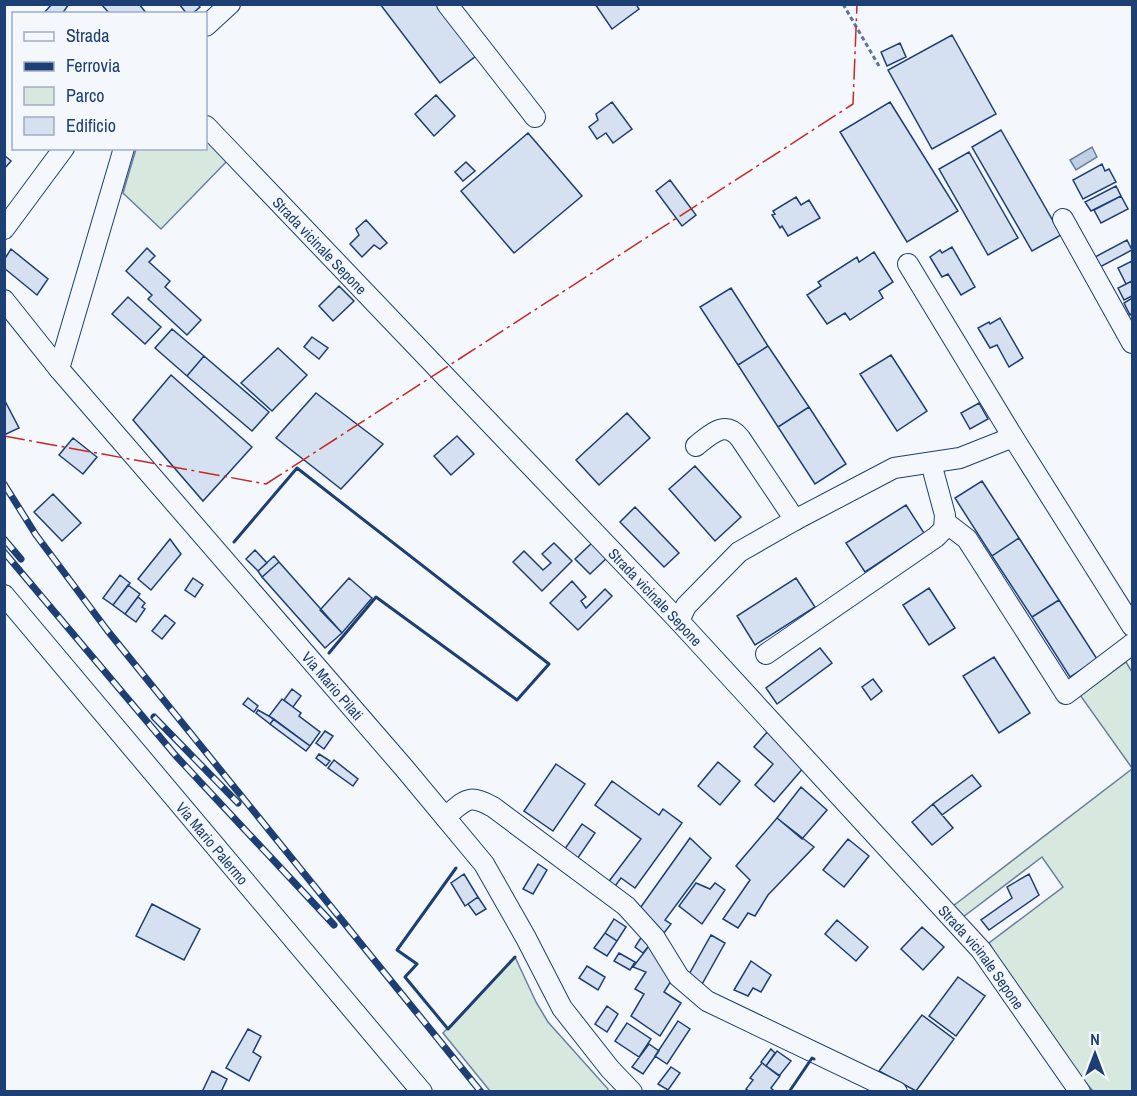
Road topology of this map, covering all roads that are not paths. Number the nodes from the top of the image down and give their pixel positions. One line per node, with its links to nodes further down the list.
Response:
1 (230, 4): 3 (street)
2 (447, 4): 4 (street)
3 (207, 25)
4 (535, 117)
5 (207, 127): 20 (street, Strada vicinale Sepone)
6 (63, 150): 9 (street)
7 (123, 150): 13 (street)
8 (1063, 219): 12 (street)
9 (4, 229)
10 (908, 264): 14 (street)
11 (4, 300): 13 (street, Via Mario Pilati)
12 (1132, 343)
13 (59, 369): 24 (street, Via Mario Pilati)
14 (1013, 437): 16 (street); 21 (street)
15 (696, 446): 17 (street)
16 (931, 463): 17 (street); 18 (street)
17 (795, 520): 20 (street)
18 (945, 522): 22 (street); 23 (street)
19 (4, 595): 25 (street, Via Mario Palermo)
20 (679, 621): 28 (street, Strada vicinale Sepone)
21 (1132, 626)
22 (1132, 644)
23 (766, 654)
24 (445, 817): 26 (street, Via Mario Pilati); 27 (street)
25 (422, 1092)
26 (632, 1092)
27 (897, 1092)
28 (1080, 1092)

